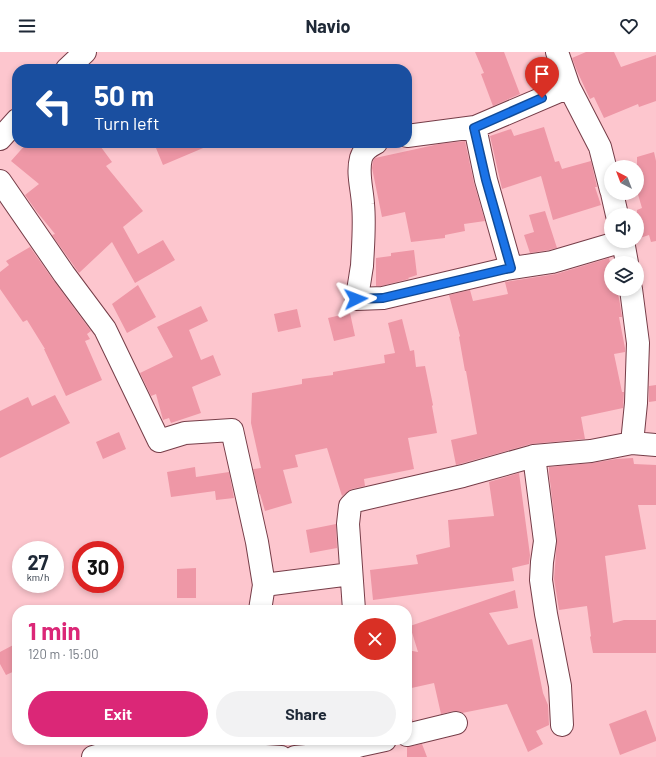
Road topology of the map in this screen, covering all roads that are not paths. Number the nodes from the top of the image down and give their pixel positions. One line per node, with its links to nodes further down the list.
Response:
1 (85, 52): 3 (street)
2 (557, 52): 4 (street)
3 (72, 64)
4 (569, 87): 6 (street); 10 (street)
5 (12, 126): 8 (street)
6 (474, 128): 7 (street); 13 (street)
7 (412, 135)
8 (0, 139)
9 (367, 148): 13 (street)
10 (604, 163)
11 (0, 181): 19 (street)
12 (626, 256): 13 (street)
13 (511, 268)
14 (632, 296): 15 (street)
15 (632, 443): 16 (street); 17 (street)
16 (656, 445)
17 (534, 456): 18 (street); 23 (street)
18 (352, 574): 19 (street); 21 (street)
19 (264, 585): 20 (street)
20 (261, 605)
21 (354, 605)
22 (456, 723): 24 (street)
23 (562, 725)
24 (412, 734)
25 (362, 745): 29 (street)
26 (243, 747): 27 (street); 28 (street)
27 (93, 757)
28 (281, 757)
29 (295, 757)

